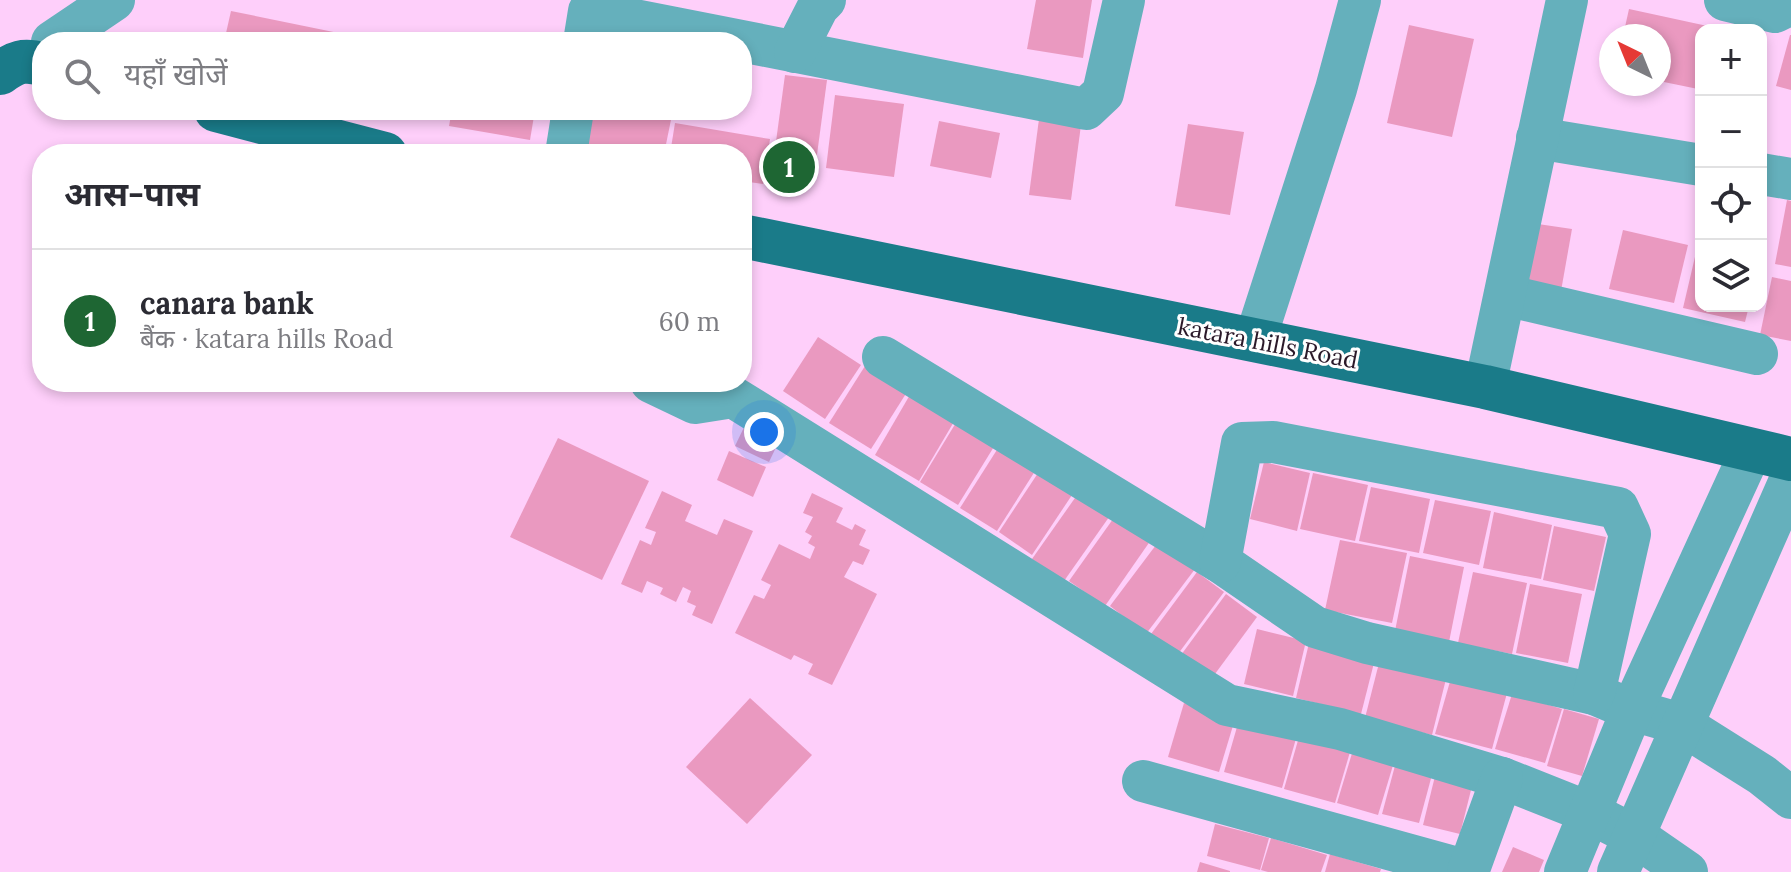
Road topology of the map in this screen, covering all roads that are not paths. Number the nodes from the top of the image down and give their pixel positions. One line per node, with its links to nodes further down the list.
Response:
1 (114, 0): 8 (street)
2 (825, 0): 12 (street)
3 (1124, 0): 12 (street)
4 (1360, 0): 23 (street)
5 (1567, 0): 15 (street)
6 (1725, 0): 7 (street)
7 (1788, 0)
8 (65, 32)
9 (586, 32): 10 (street)
10 (695, 32)
11 (752, 43): 12 (street)
12 (795, 52)
13 (254, 120): 16 (main road)
14 (571, 120): 17 (street)
15 (1537, 138): 18 (street); 22 (street)
16 (347, 144)
17 (568, 144)
18 (1695, 164)
19 (1767, 175): 20 (street)
20 (1791, 179)
21 (752, 238): 23 (main road, katara hills Road)
22 (1505, 295): 24 (street); 26 (street)
23 (1255, 340): 26 (main road, katara hills Road)
24 (1757, 354)
25 (883, 357): 30 (street)
26 (1485, 387): 28 (main road, katara hills Road)
27 (672, 392): 34 (street)
28 (1771, 455): 32 (street)
29 (1791, 478): 33 (street)
30 (1220, 562): 31 (street); 31 (street)
31 (1594, 694): 32 (street)
32 (1632, 710): 33 (street); 37 (street)
33 (1681, 724): 36 (street); 38 (street)
34 (1502, 778): 37 (street); 39 (street)
35 (1143, 781): 39 (street)
36 (1791, 798)
37 (1588, 812): 38 (street); 40 (street)
38 (1626, 854): 41 (street)
39 (1468, 872)
40 (1565, 872)
41 (1687, 872)

